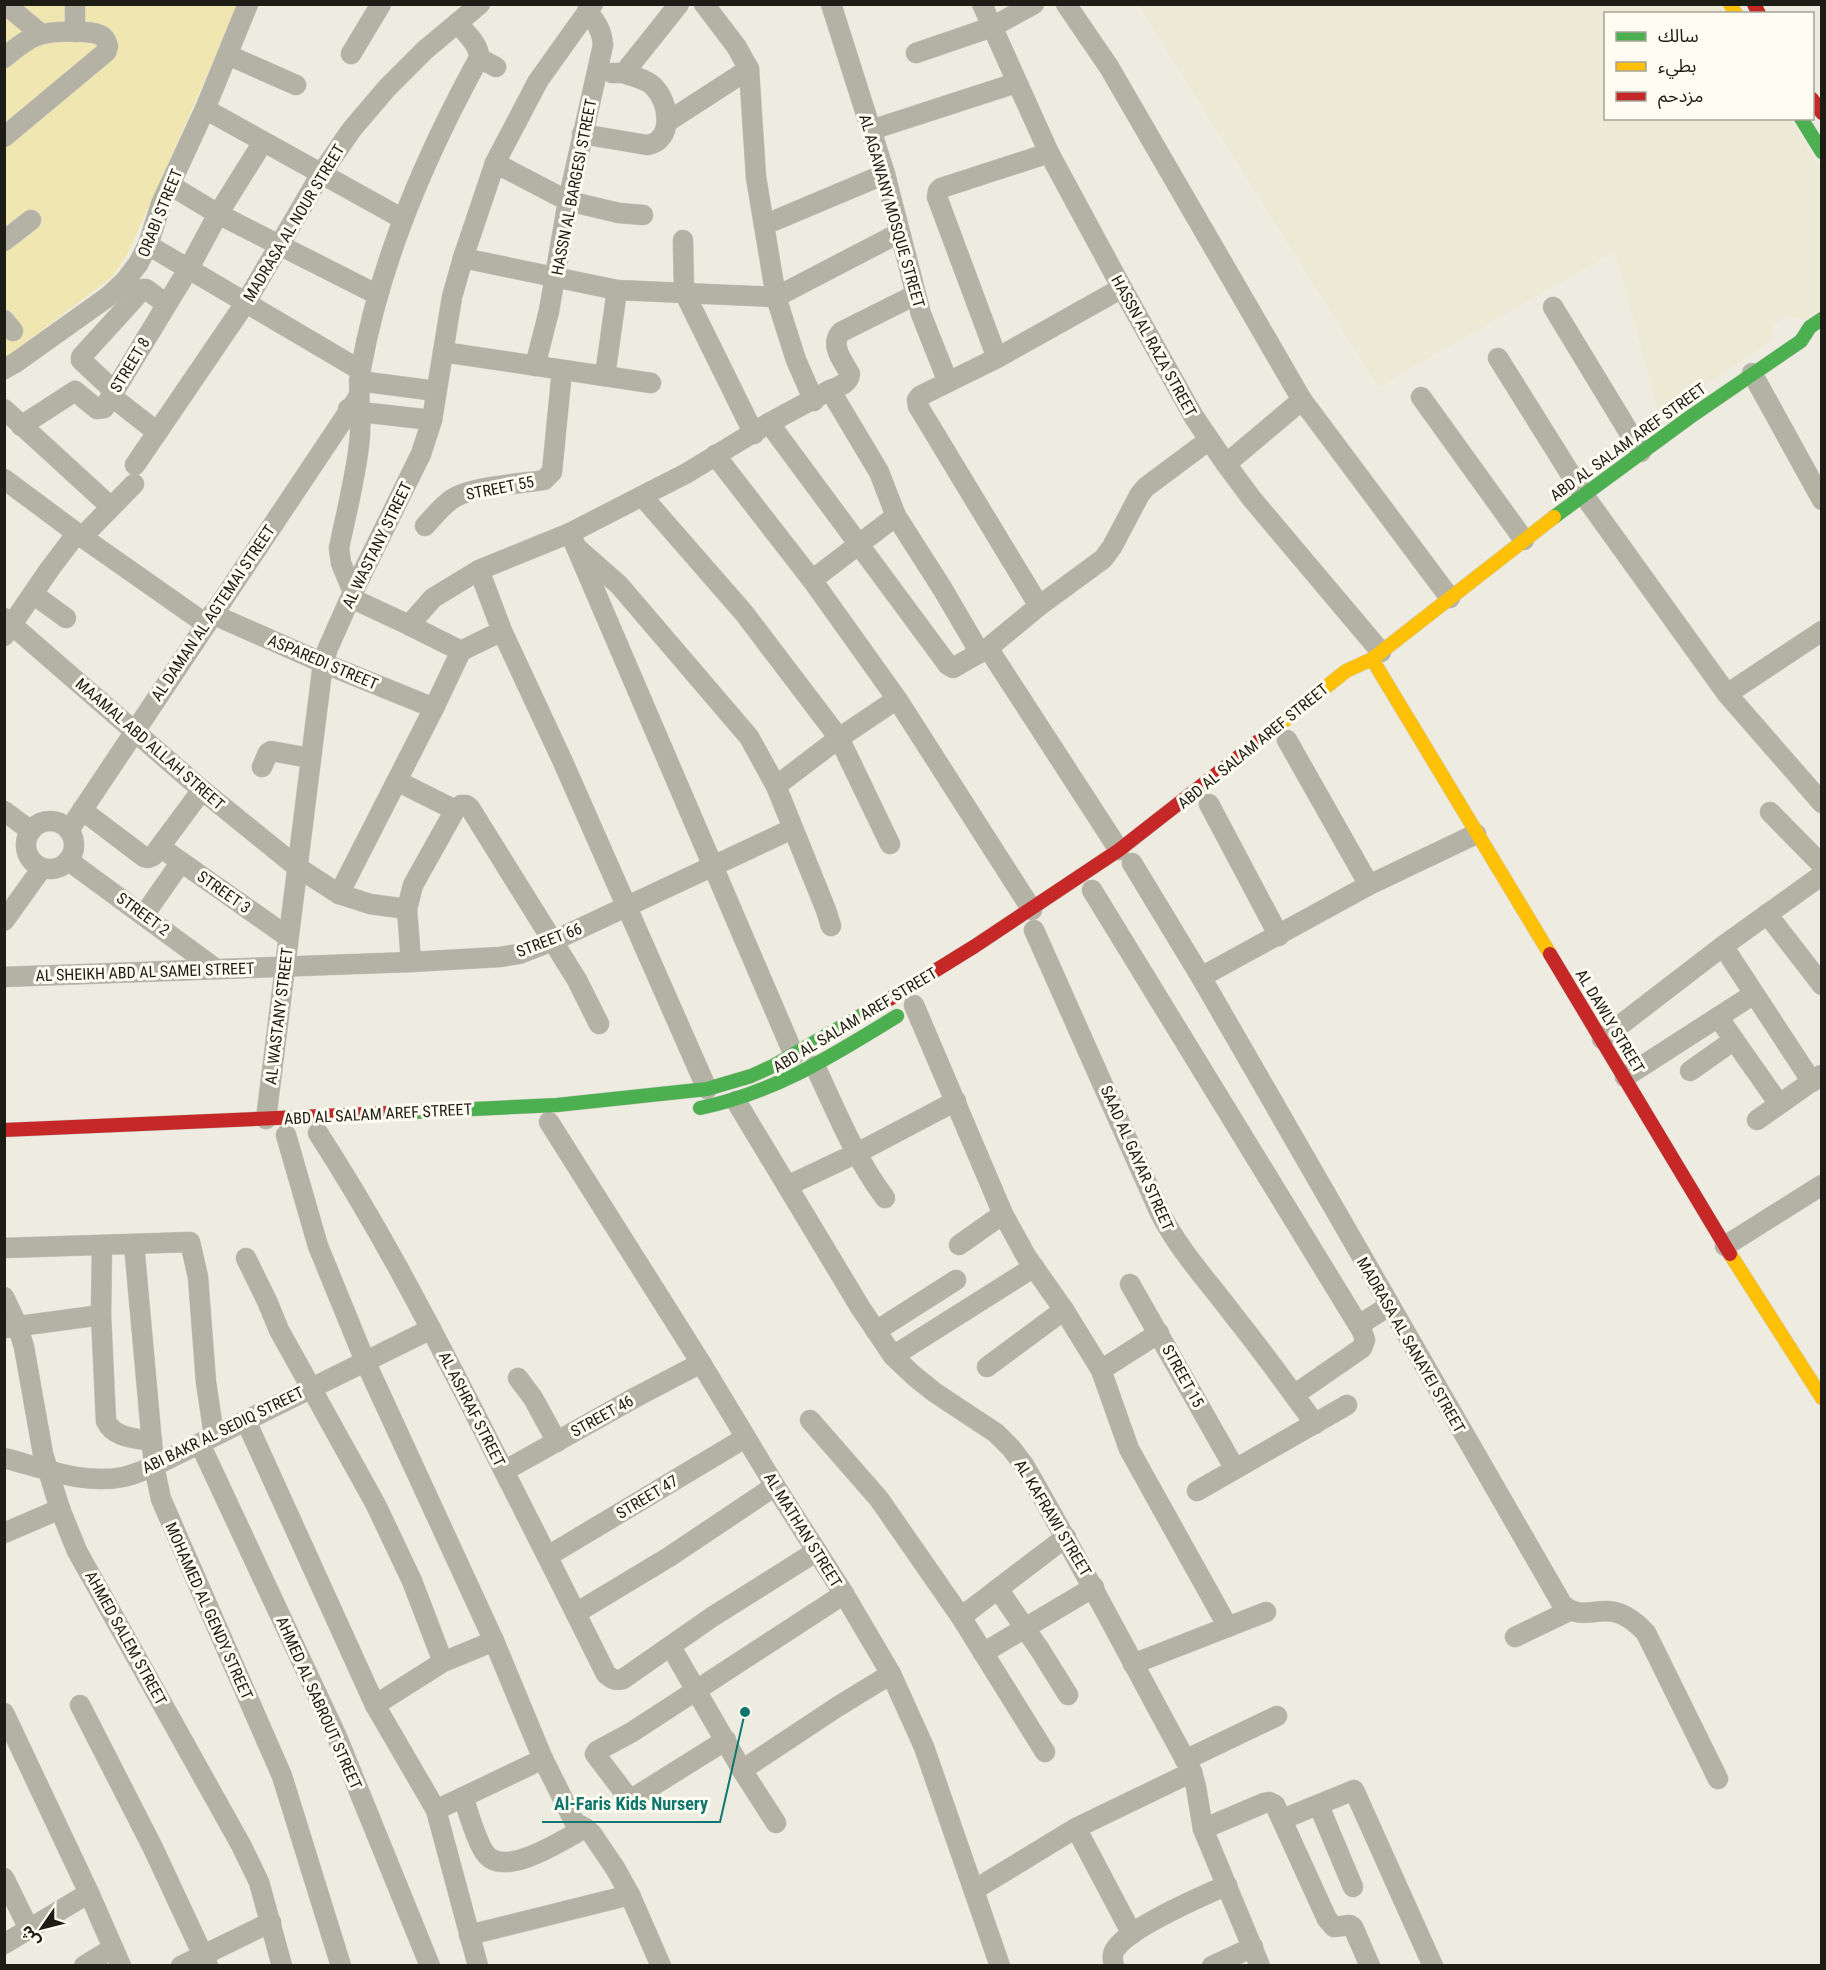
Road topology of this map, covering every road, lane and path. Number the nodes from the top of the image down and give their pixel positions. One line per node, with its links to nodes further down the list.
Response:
1 (5, 4): 16 (street)
2 (75, 4): 15 (street)
3 (248, 4): 19 (street, ORABI STREET)
4 (381, 4): 18 (street)
5 (480, 4): 13 (street, MADRASA AL NOUR STREET)
6 (679, 4): 22 (street)
7 (704, 4): 21 (street)
8 (831, 4): 29 (street, AL AGAWANY MOSQUE STREET)
9 (982, 4): 14 (street, HASSN AL RAZA STREET)
10 (1034, 4): 14 (street)
11 (1066, 4): 80 (street)
12 (590, 8): 23 (street, HASSN AL BARGESI STREET); 35 (street, AL WASTANY STREET)
13 (458, 23): 36 (street, MADRASA AL NOUR STREET); 42 (street)
14 (992, 27): 17 (street); 24 (street, HASSN AL RAZA STREET)
15 (75, 32): 16 (street); 31 (street)
16 (41, 34): 20 (street)
17 (916, 53)
18 (351, 54)
19 (228, 55): 25 (street); 26 (street, ORABI STREET)
20 (4, 58)
21 (749, 69): 28 (street); 44 (street, MADRASA AL SANAYEI STREET)
22 (624, 73): 23 (street); 28 (street)
23 (598, 74): 30 (street, HASSN AL BARGESI STREET)
24 (1016, 82): 29 (street); 34 (street, HASSN AL RAZA STREET)
25 (296, 85)
26 (205, 109): 32 (street); 38 (street, ORABI STREET)
27 (1802, 120): 33 (street)
28 (667, 122): 30 (street)
29 (871, 130): 37 (street, AL AGAWANY MOSQUE STREET)
30 (582, 134): 39 (street, HASSN AL BARGESI STREET)
31 (4, 137)
32 (263, 142): 36 (street); 40 (street, STREET 8)
33 (1821, 152)
34 (1049, 153): 53 (street, HASSN AL RAZA STREET); 66 (street)
35 (495, 163): 39 (street); 50 (street, AL WASTANY STREET)
36 (321, 174): 42 (street); 49 (street, MADRASA AL NOUR STREET)
37 (885, 174): 44 (street); 45 (street, AL AGAWANY MOSQUE STREET)
38 (170, 185): 40 (street); 48 (street, ORABI STREET)
39 (568, 201): 41 (street); 52 (street, HASSN AL BARGESI STREET)
40 (218, 214): 49 (street); 51 (street, STREET 8)
41 (643, 215)
42 (403, 219): 56 (street)
43 (31, 220): 47 (street)
44 (764, 225): 58 (street, MADRASA AL SANAYEI STREET)
45 (899, 233): 57 (street, AL AGAWANY MOSQUE STREET); 58 (street)
46 (683, 240): 55 (street)
47 (4, 241)
48 (148, 245): 51 (street); 69 (street, ORABI STREET)
49 (279, 246): 56 (street); 59 (street, MADRASA AL NOUR STREET)
50 (463, 258): 52 (street); 65 (street, AL WASTANY STREET)
51 (189, 268): 59 (street); 60 (street, STREET 8)
52 (556, 278): 54 (street); 68 (street, HASSN AL BARGESI STREET)
53 (1122, 288): 66 (street); 85 (street, HASSN AL RAZA STREET)
54 (617, 290): 55 (street); 72 (street)
55 (684, 292): 58 (street); 83 (street)
56 (378, 295): 77 (street)
57 (915, 295): 73 (street, AL AGAWANY MOSQUE STREET); 78 (street)
58 (776, 297): 78 (street, MADRASA AL SANAYEI STREET)
59 (246, 302): 77 (street); 84 (street, MADRASA AL NOUR STREET)
60 (166, 304): 76 (street, STREET 8); 76 (street)
61 (1553, 307): 86 (street)
62 (1821, 319): 64 (street, ABD AL SALAM AREF STREET)
63 (1818, 339): 64 (street, ABD AL SALAM AREF STREET)
64 (1801, 341): 71 (street, ABD AL SALAM AREF STREET)
65 (443, 352): 68 (street); 75 (street, AL WASTANY STREET)
66 (997, 358): 73 (street)
67 (1498, 358): 90 (street)
68 (535, 366): 70 (street)
69 (4, 369)
70 (562, 370): 72 (street); 95 (street, STREET 55)
71 (1752, 373): 86 (street, ABD AL SALAM AREF STREET); 92 (street)
72 (605, 376): 74 (street)
73 (948, 382): 105 (street)
74 (651, 383)
75 (436, 391): 77 (street); 82 (street, AL WASTANY STREET)
76 (113, 394): 81 (street, STREET 8); 84 (street)
77 (357, 394): 82 (street); 103 (street); 107 (street, AL DAMAN AL AGTEMAI STREET)
78 (822, 395): 83 (street); 94 (street, MADRASA AL SANAYEI STREET)
79 (1421, 397): 98 (street)
80 (1302, 400): 88 (street); 104 (street)
81 (10, 416): 93 (street)
82 (432, 420): 103 (street, AL WASTANY STREET)
83 (761, 429): 87 (street); 99 (street)
84 (157, 432): 93 (street, MADRASA AL NOUR STREET)
85 (1209, 440): 88 (street, HASSN AL RAZA STREET); 105 (street)
86 (1641, 452): 90 (street, ABD AL SALAM AREF STREET)
87 (715, 455): 91 (street); 101 (street, SAAD AL GAYAR STREET)
88 (1226, 464): 114 (street, HASSN AL RAZA STREET)
89 (4, 479): 96 (street, ASPAREDI STREET)
90 (1584, 494): 98 (street, ABD AL SALAM AREF STREET); 117 (street)
91 (642, 496): 97 (street); 121 (street)
92 (1821, 500)
93 (111, 507): 96 (street, MADRASA AL NOUR STREET)
94 (896, 516): 99 (street); 113 (street, MADRASA AL SANAYEI STREET)
95 (426, 525)
96 (79, 535): 102 (street, MADRASA AL NOUR STREET); 107 (street, ASPAREDI STREET)
97 (572, 540): 100 (street); 126 (street); 144 (street)
98 (1524, 540): 104 (street, ABD AL SALAM AREF STREET)
99 (859, 545): 101 (street); 113 (street)
100 (479, 570): 108 (street); 111 (street)
101 (812, 580): 118 (street, SAAD AL GAYAR STREET)
102 (33, 594): 106 (street); 109 (street, MADRASA AL NOUR STREET)
103 (352, 595): 108 (street); 115 (street, AL WASTANY STREET)
104 (1450, 598): 114 (street, ABD AL SALAM AREF STREET)
105 (1039, 606): 113 (street)
106 (66, 618)
107 (209, 619): 115 (street, ASPAREDI STREET); 120 (street, AL DAMAN AL AGTEMAI STREET)
108 (409, 625): 112 (street)
109 (7, 626): 120 (street, MAAMAL ABD ALLAH STREET)
110 (1821, 631): 117 (street)
111 (502, 632): 112 (street); 151 (street)
112 (461, 651): 119 (street)
113 (984, 651): 140 (street, MADRASA AL SANAYEI STREET)
114 (1373, 659): 116 (street); 137 (street, AL DAWLY STREET); 140 (street, ABD AL SALAM AREF STREET)
115 (323, 663): 119 (street, ASPAREDI STREET); 123 (street, AL WASTANY STREET)
116 (1359, 680)
117 (1727, 694): 128 (street)
118 (897, 699): 121 (street); 156 (street, SAAD AL GAYAR STREET)
119 (434, 708): 125 (street)
120 (134, 731): 127 (street, MAAMAL ABD ALLAH STREET); 130 (street, AL DAMAN AL AGTEMAI STREET)
121 (839, 738): 126 (street); 138 (street)
122 (1287, 740): 148 (street)
123 (310, 758): 124 (street); 145 (street, AL WASTANY STREET)
124 (262, 767)
125 (397, 781): 131 (street); 150 (street)
126 (776, 786): 134 (street)
127 (202, 790): 139 (street); 145 (street, MAAMAL ABD ALLAH STREET)
128 (1821, 803)
129 (1209, 804): 158 (street)
130 (82, 810): 135 (street, AL DAMAN AL AGTEMAI STREET); 139 (street)
131 (455, 810): 152 (street); 160 (street)
132 (4, 811): 136 (street)
133 (1770, 812): 143 (street)
134 (792, 829): 144 (street, STREET 66); 157 (street)
135 (69, 830): 136 (street); 141 (street)
136 (31, 831): 146 (street)
137 (1476, 834): 148 (street); 172 (street, AL DAWLY STREET)
138 (890, 844)
139 (159, 848): 142 (street, STREET 3)
140 (1129, 860): 156 (street, ABD AL SALAM AREF STREET); 166 (street, MADRASA AL SANAYEI STREET)
141 (69, 861): 146 (street); 154 (street, STREET 2)
142 (181, 862): 154 (street); 159 (street, STREET 3)
143 (1821, 865)
144 (712, 866): 151 (street, STREET 66); 174 (street)
145 (297, 867): 150 (street, MAAMAL ABD ALLAH STREET); 159 (street, AL WASTANY STREET)
146 (42, 868): 155 (street)
147 (1821, 875): 153 (street)
148 (1369, 885): 158 (street)
149 (1091, 890): 206 (street)
150 (339, 894): 152 (street, MAAMAL ABD ALLAH STREET)
151 (627, 907): 160 (street, STREET 66); 179 (street)
152 (407, 909): 162 (street)
153 (1767, 914): 161 (street); 167 (street)
154 (144, 915): 164 (street, STREET 2)
155 (4, 921)
156 (1033, 925): 174 (street, ABD AL SALAM AREF STREET); 218 (street, SAAD AL GAYAR STREET)
157 (831, 926)
158 (1279, 936): 166 (street)
159 (288, 937): 163 (street, AL WASTANY STREET)
160 (553, 941): 162 (street, STREET 66); 171 (street)
161 (1723, 946): 168 (street); 172 (street)
162 (411, 962): 163 (street, STREET 66)
163 (285, 966): 164 (street, AL SHEIKH ABD AL SAMEI STREET); 187 (street, AL WASTANY STREET)
164 (216, 969): 165 (street, AL SHEIKH ABD AL SAMEI STREET)
165 (4, 977)
166 (1201, 977): 203 (street, MADRASA AL SANAYEI STREET)
167 (1821, 985)
168 (1754, 993): 170 (street); 178 (street)
169 (919, 1001): 175 (street, ABD AL SALAM AREF STREET); 181 (street)
170 (1718, 1017): 173 (street); 177 (street)
171 (599, 1024)
172 (1602, 1039): 177 (street, AL DAWLY STREET)
173 (1734, 1040): 176 (street); 182 (street)
174 (794, 1055): 179 (street, ABD AL SALAM AREF STREET)
175 (815, 1066): 180 (street, ABD AL SALAM AREF STREET); 188 (street)
176 (1690, 1071)
177 (1624, 1077): 196 (street, AL DAWLY STREET)
178 (1817, 1078): 182 (street)
179 (706, 1089): 184 (street, ABD AL SALAM AREF STREET)
180 (736, 1101): 183 (street, ABD AL SALAM AREF STREET); 190 (street, AL KAFRAWI STREET)
181 (956, 1101): 188 (street); 192 (street)
182 (1779, 1104): 185 (street)
183 (688, 1110)
184 (554, 1118): 187 (street, ABD AL SALAM AREF STREET); 213 (street, AL MATHAN STREET)
185 (1756, 1120)
186 (4, 1130): 187 (street, ABD AL SALAM AREF STREET)
187 (297, 1132): 208 (street, AL ASHRAF STREET); 212 (street)
188 (857, 1153): 190 (street); 191 (street)
189 (1821, 1185): 196 (street)
190 (787, 1186): 209 (street, AL KAFRAWI STREET)
191 (885, 1198)
192 (1003, 1214): 195 (street); 199 (street)
193 (134, 1244): 194 (street); 225 (street, AHMED AL SABROUT STREET); 226 (street, MOHAMED AL GENDY STREET)
194 (102, 1245): 197 (street); 205 (street)
195 (959, 1245)
196 (1725, 1246): 219 (street, AL DAWLY STREET)
197 (4, 1248)
198 (246, 1258): 217 (street)
199 (1034, 1267): 204 (street); 211 (street)
200 (956, 1280): 209 (street)
201 (1130, 1284): 210 (street, STREET 15)
202 (4, 1297): 207 (street, AHMED SALEM STREET)
203 (1389, 1306): 206 (street); 243 (street, MADRASA AL SANAYEI STREET)
204 (1064, 1310): 214 (street); 215 (street)
205 (101, 1315): 207 (street); 226 (street)
206 (1359, 1325): 218 (street)
207 (11, 1328): 231 (street, AHMED SALEM STREET)
208 (431, 1329): 212 (street, ABI BAKR AL SEDIQ STREET); 232 (street, AL ASHRAF STREET)
209 (876, 1331): 211 (street, AL KAFRAWI STREET)
210 (1159, 1334): 215 (street); 230 (street, STREET 15)
211 (893, 1356): 237 (street, AL KAFRAWI STREET)
212 (365, 1361): 217 (street, ABI BAKR AL SEDIQ STREET); 250 (street)
213 (701, 1363): 224 (street, AL MATHAN STREET); 227 (street, STREET 46)
214 (987, 1367)
215 (1101, 1370): 247 (street)
216 (518, 1378): 227 (street)
217 (310, 1388): 222 (street, ABI BAKR AL SEDIQ STREET); 253 (street)
218 (1294, 1395): 223 (street, SAAD AL GAYAR STREET)
219 (1821, 1398)
220 (1347, 1405): 223 (street)
221 (810, 1420): 246 (street)
222 (246, 1421): 225 (street, ABI BAKR AL SEDIQ STREET); 259 (street)
223 (1315, 1424): 230 (street)
224 (746, 1438): 233 (street, AL MATHAN STREET); 239 (street, STREET 47)
225 (207, 1440): 229 (street, ABI BAKR AL SEDIQ STREET); 294 (street, AHMED AL SABROUT STREET)
226 (152, 1441): 229 (street, MOHAMED AL GENDY STREET)
227 (557, 1442): 232 (street, STREET 46)
228 (4, 1458): 231 (street, ABI BAKR AL SEDIQ STREET)
229 (154, 1466): 231 (street, ABI BAKR AL SEDIQ STREET); 293 (street, MOHAMED AL GENDY STREET)
230 (1235, 1469): 234 (street)
231 (48, 1470): 235 (street, AHMED SALEM STREET)
232 (504, 1471): 239 (street, AL ASHRAF STREET)
233 (775, 1486): 238 (street, AL MATHAN STREET); 245 (street)
234 (1197, 1491)
235 (60, 1509): 236 (street); 282 (street, AHMED SALEM STREET)
236 (4, 1533)
237 (1066, 1537): 240 (street, AL KAFRAWI STREET); 241 (street)
238 (817, 1551): 242 (street, AL MATHAN STREET); 251 (street)
239 (548, 1556): 245 (street, AL ASHRAF STREET)
240 (1094, 1587): 248 (street); 254 (street, AL KAFRAWI STREET)
241 (998, 1589): 246 (street); 248 (street)
242 (844, 1594): 255 (street, AL MATHAN STREET); 256 (street)
243 (1569, 1611): 249 (street); 267 (street)
244 (1266, 1612): 247 (street)
245 (576, 1613): 251 (street, AL ASHRAF STREET)
246 (961, 1617): 252 (street)
247 (1228, 1627): 254 (street)
248 (1025, 1628): 252 (street); 257 (street)
249 (1515, 1637)
250 (494, 1641): 253 (street); 264 (street)
251 (671, 1647): 256 (street)
252 (983, 1653): 263 (street)
253 (443, 1662): 259 (street)
254 (1133, 1664): 265 (street, AL KAFRAWI STREET)
255 (891, 1674): 266 (street); 279 (street, AL MATHAN STREET)
256 (696, 1691): 262 (street); 262 (street)
257 (1068, 1695)
258 (80, 1705): 289 (street)
259 (375, 1705): 270 (street)
260 (4, 1713): 280 (street)
261 (1277, 1716): 265 (street)
262 (726, 1740): 266 (street)
263 (1046, 1752)
264 (543, 1759): 268 (street); 273 (street)
265 (1188, 1766): 274 (street); 275 (street, AL KAFRAWI STREET)
266 (742, 1770): 272 (street)
267 (1718, 1779)
268 (463, 1797): 270 (street); 273 (street)
269 (1319, 1806): 271 (street); 278 (street); 301 (street)
270 (436, 1810): 285 (street)
271 (1283, 1819): 275 (street); 300 (street)
272 (776, 1823)
273 (585, 1828): 281 (street)
274 (1076, 1828): 279 (street); 284 (street)
275 (1203, 1829): 277 (street, AL KAFRAWI STREET)
276 (4, 1878): 283 (street)
277 (1227, 1885): 284 (street); 287 (street, AL KAFRAWI STREET)
278 (1353, 1887)
279 (974, 1890): 297 (street, AL MATHAN STREET)
280 (89, 1893): 283 (street); 288 (street)
281 (630, 1895): 285 (street); 296 (street)
282 (271, 1922): 289 (street); 292 (street, AHMED SALEM STREET)
283 (28, 1929): 286 (street)
284 (1132, 1934): 298 (street)
285 (469, 1935): 295 (street)
286 (4, 1944)
287 (1256, 1956): 299 (street)
288 (117, 1957): 290 (street)
289 (205, 1960): 291 (street)
290 (84, 1965)
291 (181, 1965)
292 (282, 1965)
293 (341, 1965)
294 (430, 1965)
295 (478, 1965)
296 (661, 1965)
297 (1000, 1965)
298 (1114, 1965)
299 (1212, 1965)
300 (1370, 1965)
301 (1433, 1965)

